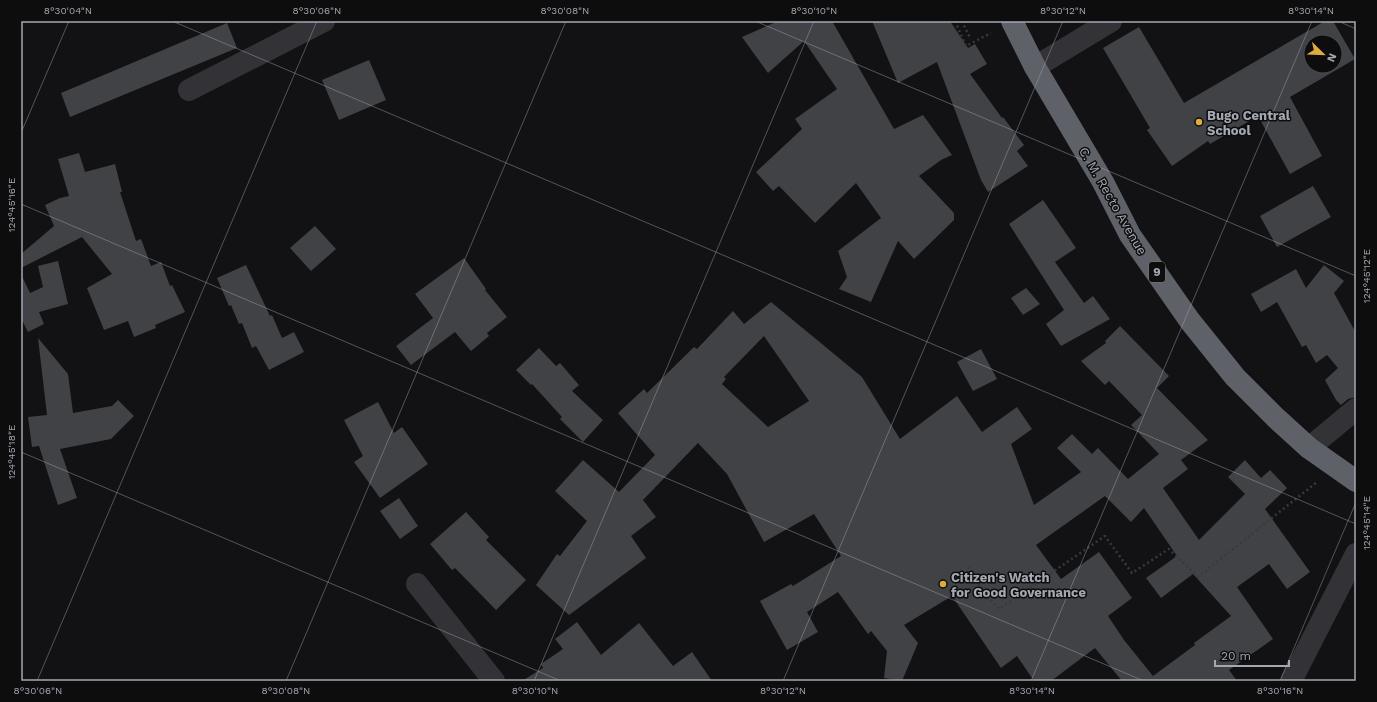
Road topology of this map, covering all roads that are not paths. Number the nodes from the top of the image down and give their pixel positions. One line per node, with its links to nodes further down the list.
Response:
1 (324, 21): 5 (street)
2 (1012, 21): 4 (highway, C. M. Recto Avenue / 9)
3 (1111, 21): 4 (street)
4 (1035, 67): 7 (highway, C. M. Recto Avenue / 9)
5 (190, 90)
6 (1356, 410): 7 (street)
7 (1309, 448): 8 (highway, C. M. Recto Avenue / 9)
8 (1356, 481)
9 (1356, 554): 12 (street)
10 (417, 584): 11 (street)
11 (494, 681)
12 (1291, 681)

